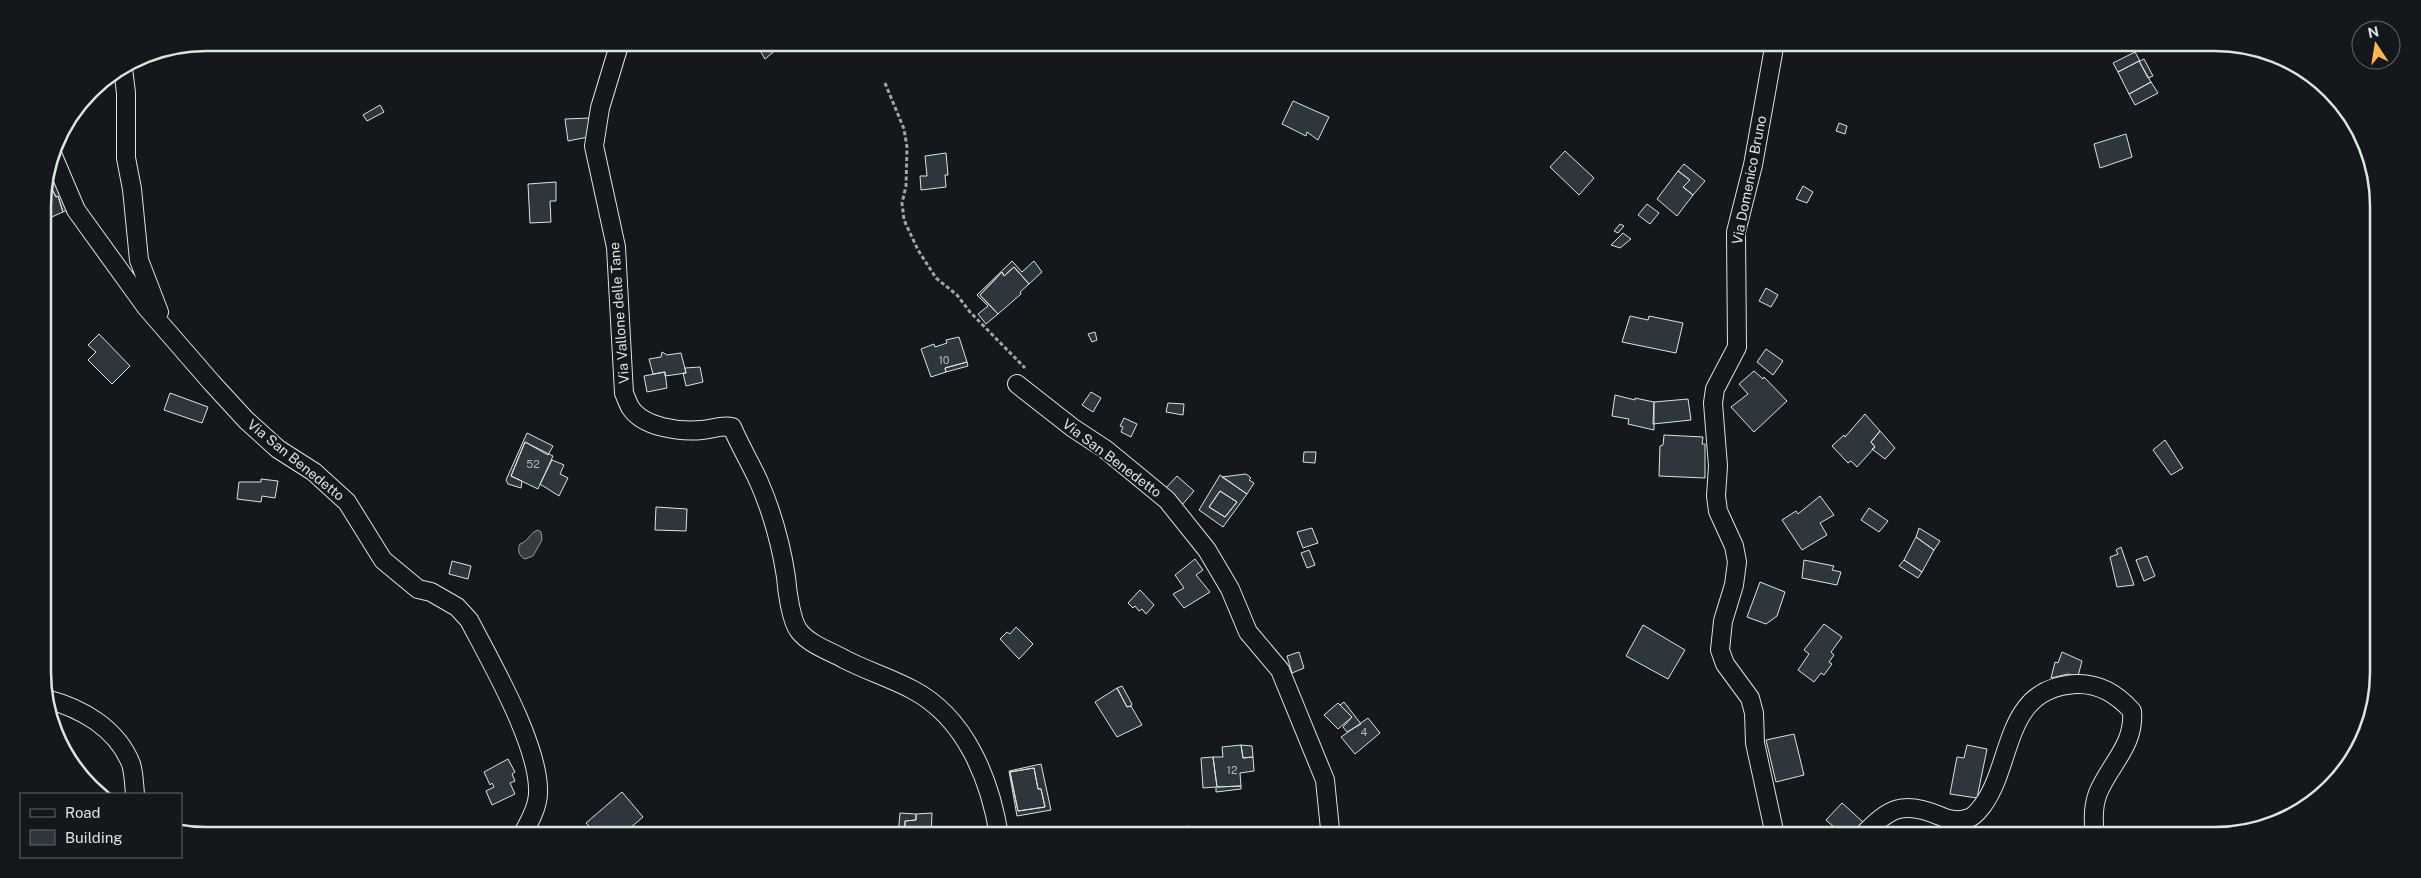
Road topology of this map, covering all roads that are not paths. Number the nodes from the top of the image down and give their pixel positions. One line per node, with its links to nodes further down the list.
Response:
1 (617, 51): 14 (street, Via Vallone delle Tane)
2 (1773, 51): 10 (street, Via Domenico Bruno)
3 (124, 75): 5 (street, Via San Benedetto)
4 (57, 165): 5 (street, Via San Benedetto)
5 (172, 338): 13 (street, Via San Benedetto)
6 (1022, 378): 9 (street, Via San Benedetto)
7 (54, 701): 8 (street)
8 (135, 793)
9 (1330, 826)
10 (1773, 826)
11 (1871, 826): 12 (street)
12 (2094, 826)
13 (526, 827)
14 (997, 827)

